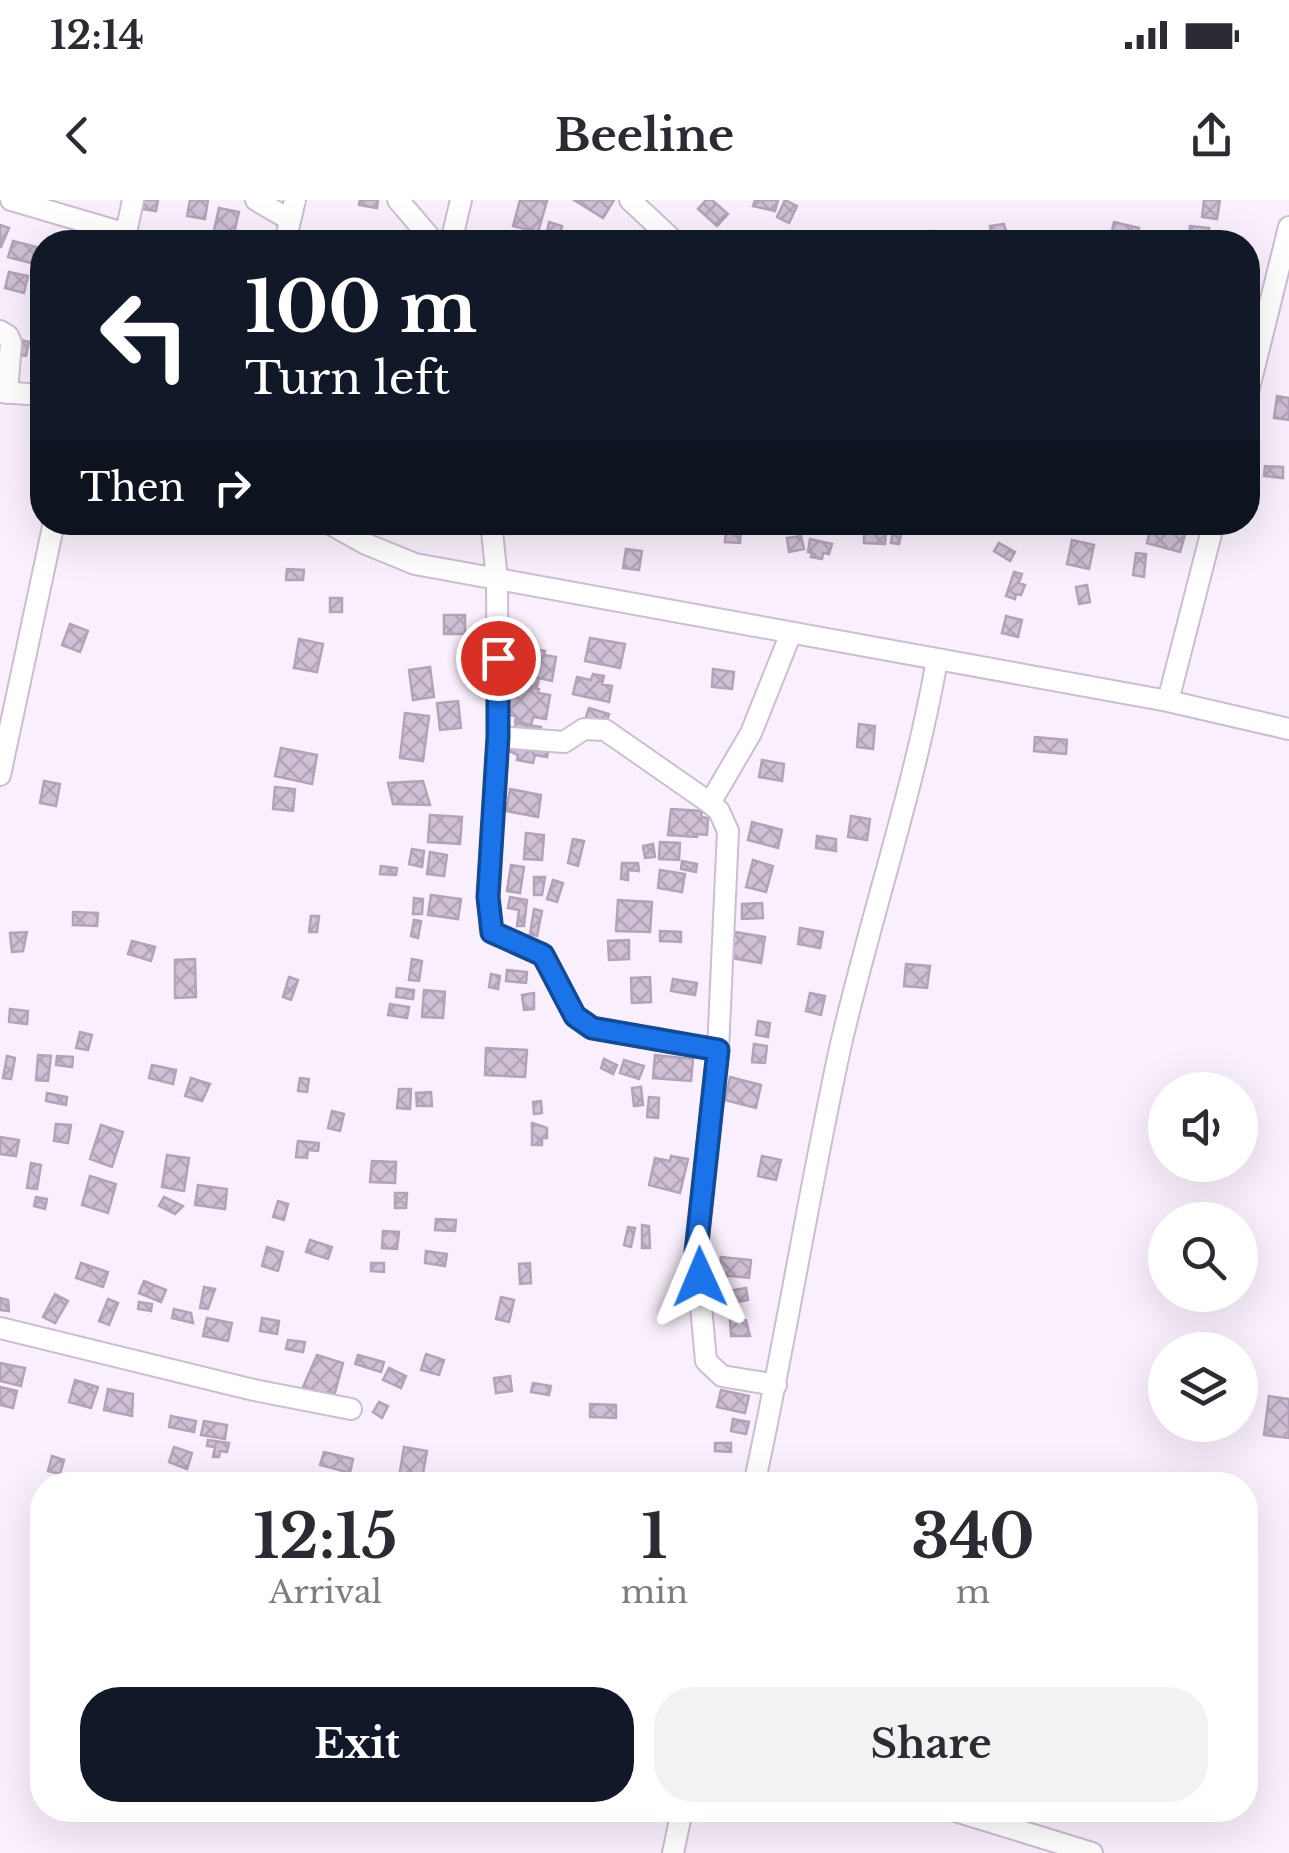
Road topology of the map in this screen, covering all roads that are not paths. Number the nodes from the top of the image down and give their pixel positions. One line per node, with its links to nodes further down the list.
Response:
1 (133, 200): 10 (street)
2 (256, 200): 7 (street)
3 (398, 200): 11 (street)
4 (461, 200): 12 (street)
5 (630, 200): 13 (street)
6 (16, 201): 9 (street)
7 (293, 210)
8 (1289, 227): 15 (street)
9 (102, 230)
10 (127, 230)
11 (424, 230)
12 (454, 230)
13 (662, 230)
14 (0, 330): 16 (street)
15 (1260, 344)
16 (4, 392): 17 (street)
17 (30, 395)
18 (51, 535): 26 (street)
19 (350, 535): 22 (street)
20 (491, 535): 22 (street)
21 (1211, 535): 25 (street)
22 (496, 579): 23 (street); 28 (street)
23 (792, 633): 24 (street); 30 (street)
24 (938, 660): 25 (street); 33 (street)
25 (1168, 701): 27 (street)
26 (6, 719): 29 (street)
27 (1289, 729)
28 (498, 737): 30 (street); 31 (street)
29 (0, 776)
30 (710, 803): 31 (street)
31 (718, 1050): 33 (street)
32 (0, 1328): 34 (street)
33 (776, 1385): 35 (street)
34 (351, 1409)
35 (757, 1472)
36 (679, 1822): 38 (street)
37 (991, 1822): 39 (street)
38 (673, 1853)
39 (1092, 1853)

